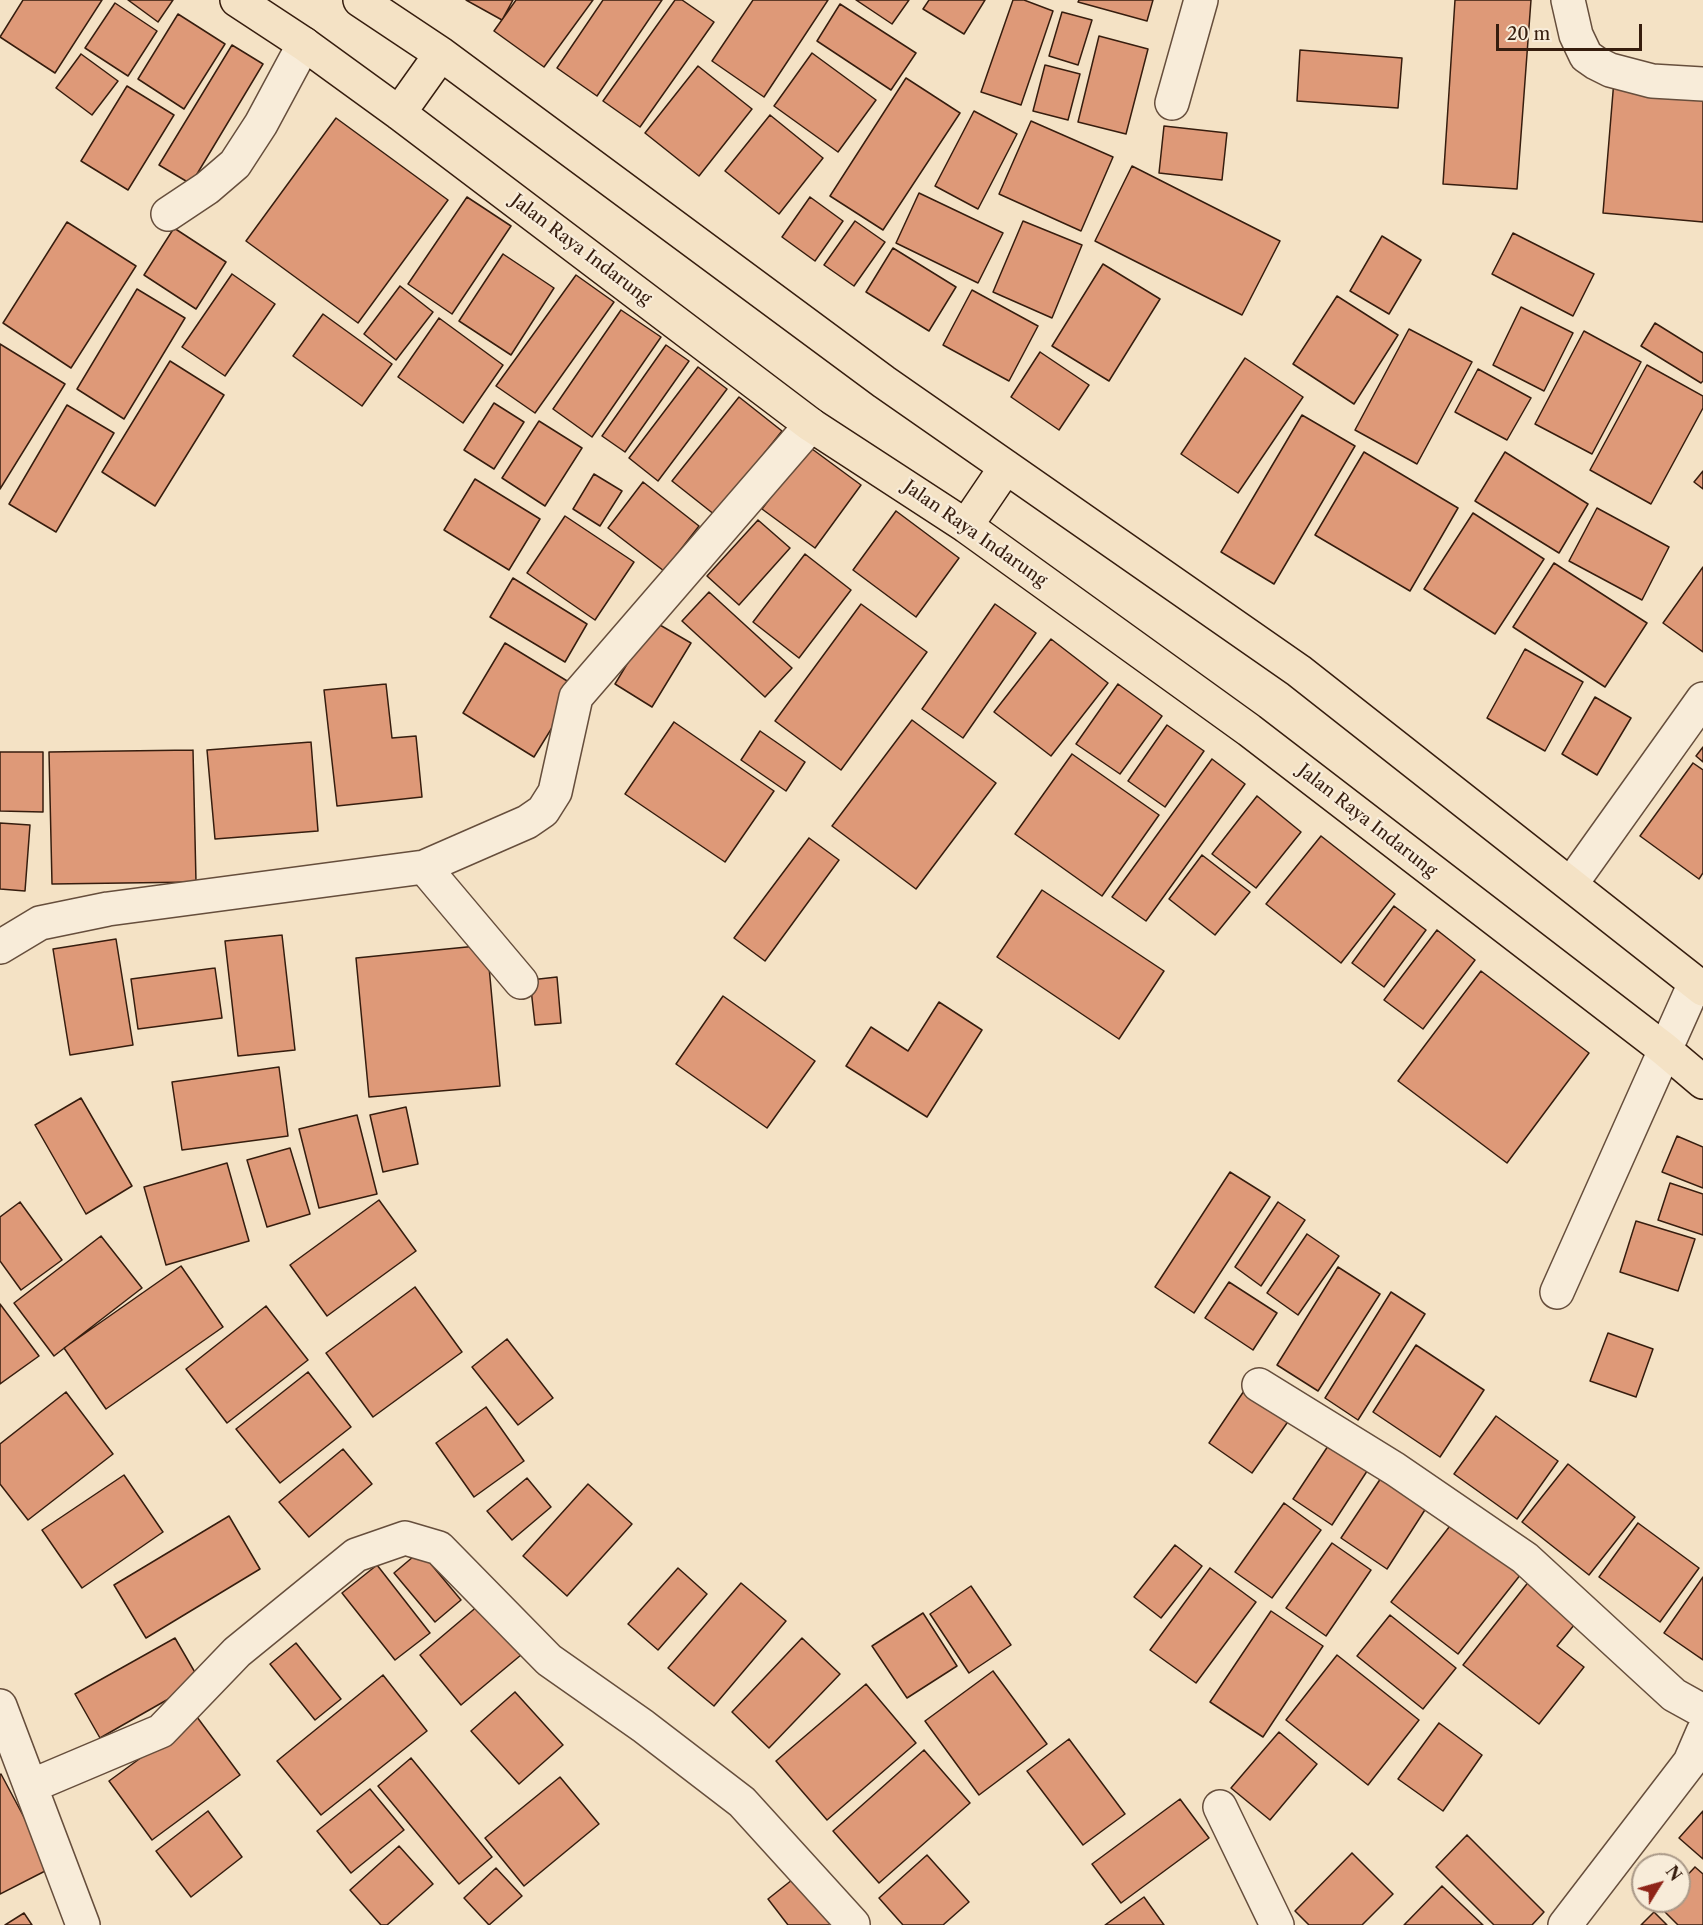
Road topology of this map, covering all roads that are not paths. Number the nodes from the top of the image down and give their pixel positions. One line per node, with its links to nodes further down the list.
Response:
1 (237, 0): 5 (highway, Jalan Raya Indarung)
2 (360, 0): 6 (highway)
3 (1201, 0): 8 (street)
4 (1568, 0): 7 (street)
5 (304, 44): 9 (highway, Jalan Raya Indarung); 10 (street)
6 (441, 54): 9 (highway); 12 (highway)
7 (1703, 84)
8 (1172, 103)
9 (399, 114): 11 (highway, Jalan Raya Indarung)
10 (168, 214)
11 (811, 424): 13 (highway, Jalan Raya Indarung); 15 (street)
12 (1006, 467): 13 (highway); 16 (highway)
13 (966, 526): 20 (highway, Jalan Raya Indarung)
14 (1703, 699): 16 (street)
15 (424, 867): 17 (street); 18 (street)
16 (1571, 884): 19 (highway)
17 (0, 947)
18 (521, 982)
19 (1699, 986): 20 (street)
20 (1664, 1049): 21 (highway, Jalan Raya Indarung); 22 (street)
21 (1703, 1082)
22 (1557, 1292)
23 (1259, 1385): 25 (street)
24 (0, 1706): 27 (street)
25 (1703, 1711)
26 (1703, 1732): 32 (street)
27 (31, 1786): 29 (street); 30 (street)
28 (1221, 1807): 31 (street)
29 (853, 1924)
30 (83, 1925)
31 (1277, 1925)
32 (1564, 1925)

